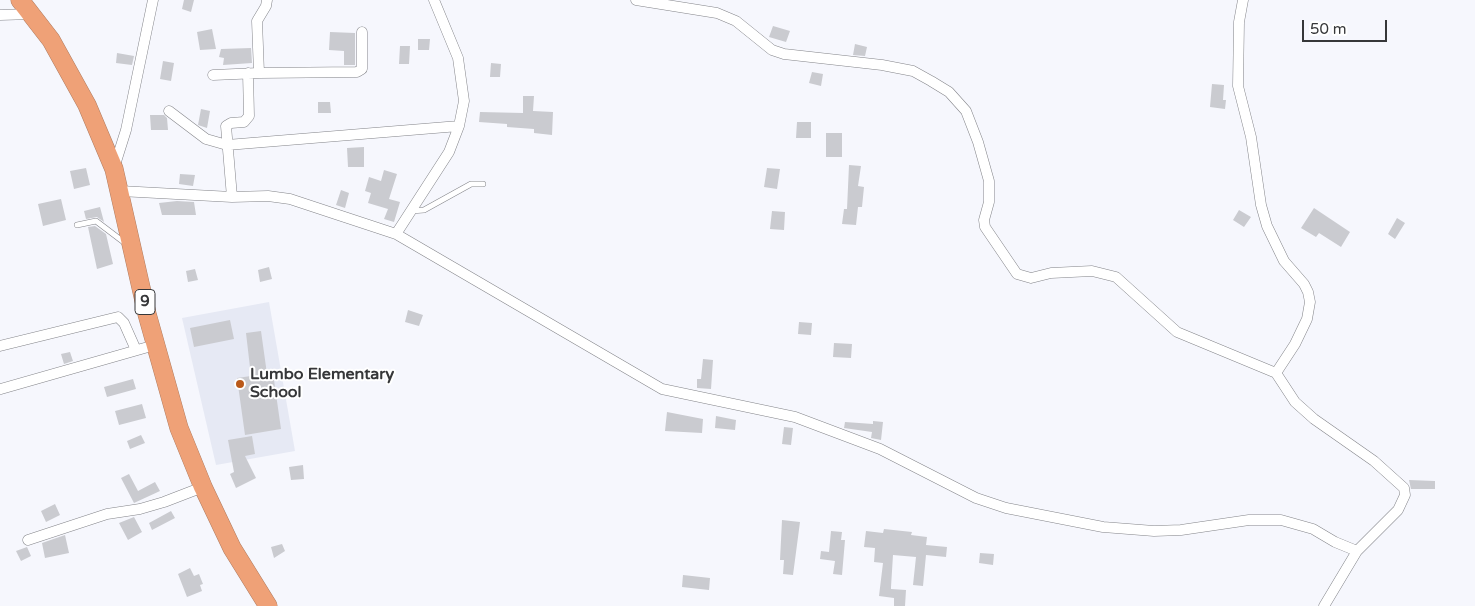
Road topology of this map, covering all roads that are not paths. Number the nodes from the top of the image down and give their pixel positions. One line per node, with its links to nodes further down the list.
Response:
1 (20, 0): 7 (highway, 9)
2 (153, 0): 16 (street)
3 (267, 0): 11 (street)
4 (434, 0): 14 (street)
5 (636, 0): 27 (street)
6 (1243, 0): 27 (street)
7 (32, 14): 8 (street); 16 (highway, 9)
8 (0, 15)
9 (362, 32): 11 (street)
10 (248, 73): 11 (street); 12 (street); 15 (street)
11 (259, 73)
12 (213, 76)
13 (169, 111): 15 (street)
14 (459, 126): 15 (street); 20 (street)
15 (227, 146): 19 (street)
16 (114, 169): 18 (highway, 9)
17 (484, 184): 20 (lane)
18 (120, 191): 19 (street); 23 (highway, 9)
19 (232, 197): 22 (street)
20 (411, 211): 22 (street)
21 (77, 225): 23 (lane)
22 (396, 234): 31 (street)
23 (134, 250): 24 (highway, 9)
24 (156, 345): 26 (street); 29 (highway, 9)
25 (0, 346): 26 (street)
26 (136, 350): 28 (street)
27 (1276, 373): 31 (street)
28 (1, 389)
29 (203, 487): 30 (street); 32 (highway, 9)
30 (28, 540)
31 (1357, 551): 33 (street)
32 (268, 606)
33 (1324, 606)

